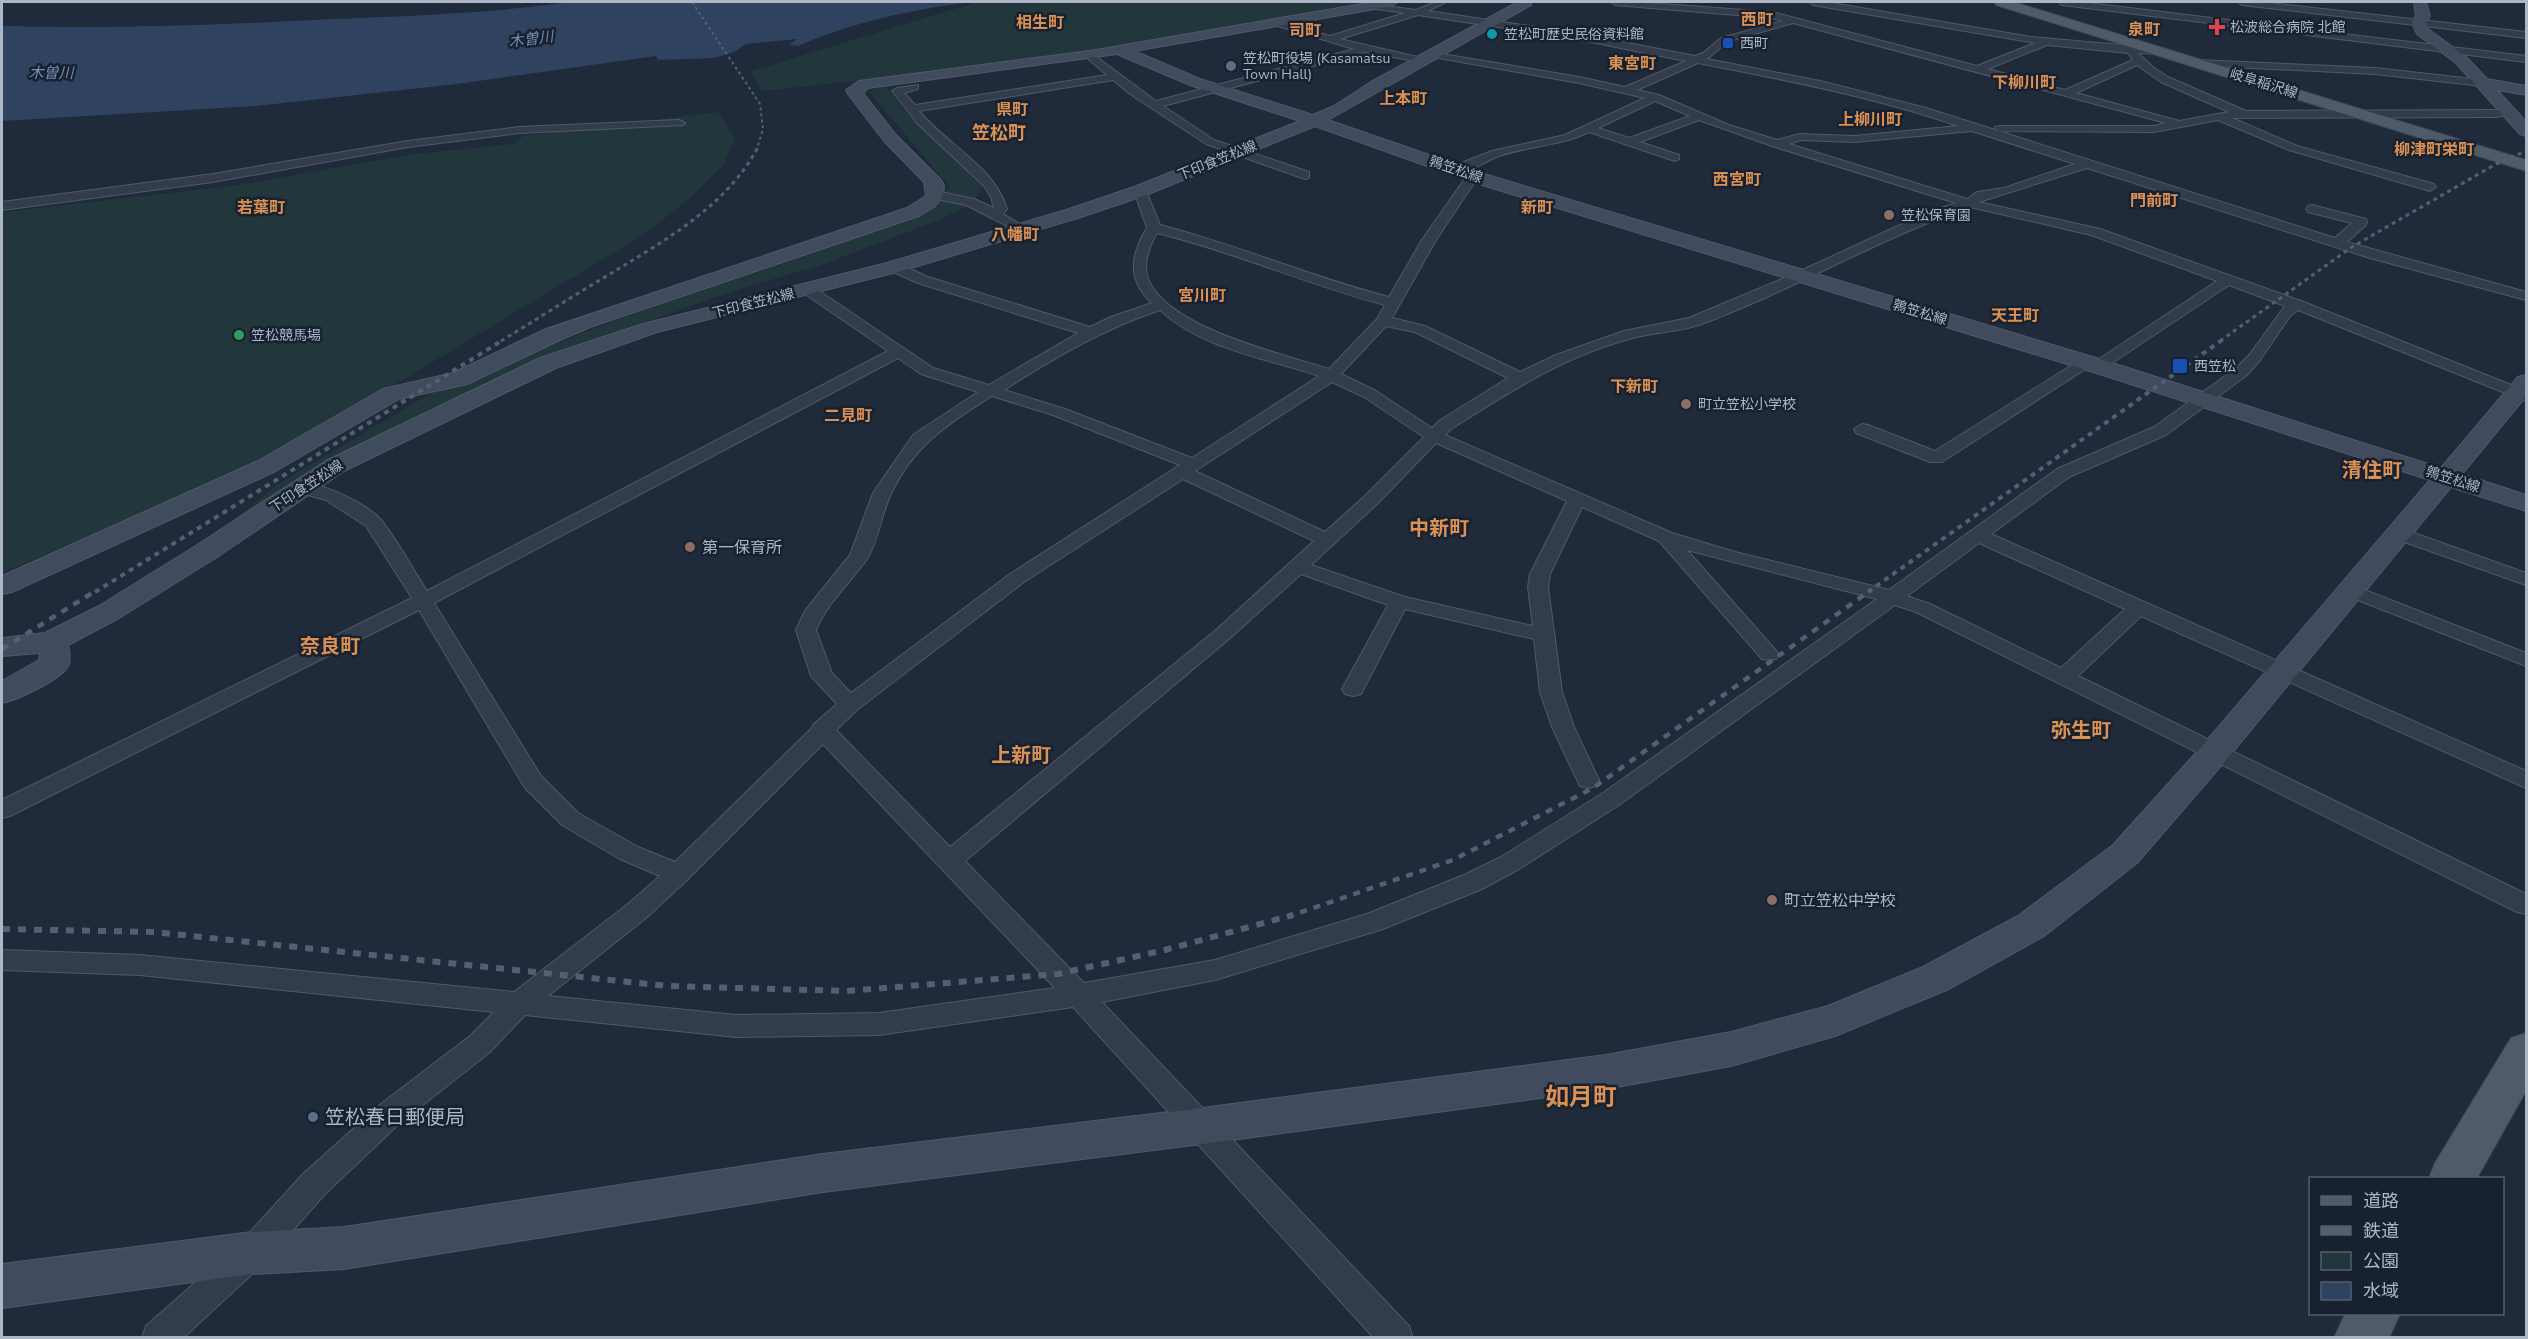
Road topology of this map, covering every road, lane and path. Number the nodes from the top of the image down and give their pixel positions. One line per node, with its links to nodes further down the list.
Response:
1 (1392, 2): 11 (street)
2 (1442, 2): 14 (street)
3 (1526, 2): 18 (street, 下印食笠松線)
4 (1616, 2): 12 (street)
5 (1813, 2): 13 (street)
6 (1868, 2): 13 (street)
7 (2001, 2): 30 (main road, 岐阜稲沢線)
8 (2062, 2): 27 (street)
9 (2242, 2): 17 (street)
10 (2421, 2): 17 (street)
11 (1372, 6): 14 (street); 16 (street)
12 (1722, 7): 15 (street); 19 (street)
13 (1849, 7): 15 (street); 20 (street)
14 (1416, 13): 18 (street); 23 (street)
15 (1796, 21): 26 (street); 35 (street)
16 (1274, 22): 23 (street); 28 (street)
17 (2419, 22): 21 (street); 27 (street)
18 (1486, 23): 33 (street, 下印食笠松線); 35 (street)
19 (1720, 24)
20 (1960, 29): 22 (street); 25 (street)
21 (2526, 35)
22 (1938, 36)
23 (1328, 40): 29 (street)
24 (1917, 42): 26 (street)
25 (2047, 42): 32 (street); 37 (street)
26 (1900, 49): 37 (street)
27 (2446, 49): 34 (street); 39 (street)
28 (1119, 50): 31 (street); 41 (street, 鶉笠松線)
29 (1365, 50): 33 (street); 41 (street)
30 (2163, 51): 32 (street); 36 (main road, 岐阜稲沢線)
31 (1090, 55): 38 (street); 70 (street)
32 (2135, 56): 44 (street); 50 (street)
33 (1428, 58): 42 (street); 53 (street, 下印食笠松線)
34 (2526, 59)
35 (1693, 61): 42 (street); 56 (street)
36 (2199, 63): 39 (street); 49 (main road, 岐阜稲沢線)
37 (1977, 70): 44 (street)
38 (1113, 77): 46 (street); 47 (street)
39 (2482, 83): 43 (street); 48 (street)
40 (914, 87): 47 (street)
41 (1217, 90): 46 (street); 53 (street, 鶉笠松線)
42 (1628, 90): 45 (street)
43 (2526, 90)
44 (2067, 93): 55 (street)
45 (1655, 97): 51 (street); 57 (street)
46 (1155, 105): 61 (street)
47 (912, 109): 74 (street)
48 (2509, 112): 49 (street); 58 (street)
49 (2360, 113): 50 (street); 64 (main road, 岐阜稲沢線)
50 (2245, 114): 52 (street)
51 (1700, 116): 59 (street); 60 (street)
52 (2219, 117): 55 (street); 68 (street)
53 (1314, 120): 61 (street, 下印食笠松線); 65 (street, 鶉笠松線)
54 (679, 123): 72 (street)
55 (2183, 124): 56 (street)
56 (1974, 128): 60 (street); 63 (street)
57 (1590, 129): 59 (street); 65 (street)
58 (2526, 131)
59 (1632, 141): 62 (street)
60 (1775, 144): 71 (street)
61 (1236, 152): 66 (street); 69 (street, 下印食笠松線)
62 (1674, 157)
63 (2088, 164): 71 (street); 77 (street)
64 (2526, 166)
65 (1455, 170): 67 (street, 鶉笠松線)
66 (1305, 176)
67 (1475, 177): 79 (street, 鶉笠松線); 83 (street)
68 (2430, 187)
69 (1140, 191): 75 (street); 76 (street, 下印食笠松線)
70 (936, 195): 74 (street); 108 (street)
71 (1969, 203): 79 (street); 80 (street)
72 (2, 206)
73 (2312, 209): 77 (street)
74 (995, 214): 76 (street)
75 (1154, 228): 83 (street); 85 (street)
76 (1021, 229): 78 (street, 下印食笠松線)
77 (2338, 243): 82 (street)
78 (894, 267): 81 (street, 下印食笠松線); 87 (street)
79 (1801, 276): 89 (street, 鶉笠松線); 91 (street)
80 (2226, 281): 84 (street); 89 (street)
81 (807, 290): 88 (street); 99 (street, 下印食笠松線)
82 (2526, 296)
83 (1392, 302): 86 (street)
84 (2296, 304): 92 (street); 94 (street)
85 (1161, 305): 87 (street); 90 (street)
86 (1383, 321): 90 (street); 91 (street)
87 (1090, 333): 93 (street)
88 (899, 352): 93 (street); 111 (street)
89 (2091, 364): 94 (street, 鶉笠松線); 95 (street)
90 (1332, 375): 96 (street); 97 (street)
91 (1520, 378): 96 (street)
92 (2523, 390): 98 (street)
93 (991, 391): 97 (street); 123 (street)
94 (2202, 400): 98 (street, 鶉笠松線); 103 (street)
95 (1862, 429)
96 (1433, 435): 100 (street); 105 (street)
97 (1189, 468): 105 (street); 123 (street)
98 (2445, 477): 101 (street, 鶉笠松線); 102 (street)
99 (303, 488): 111 (street); 115 (street, 下印食笠松線)
100 (1577, 498): 104 (street); 114 (street)
101 (2526, 503)
102 (2400, 534): 107 (street); 109 (street)
103 (1979, 536): 110 (street); 113 (street)
104 (1665, 537): 110 (street); 117 (street)
105 (1327, 540): 106 (street)
106 (1296, 566): 112 (street); 129 (street)
107 (2526, 579)
108 (2, 586)
109 (2352, 591): 118 (street); 119 (street)
110 (1894, 598): 120 (street); 133 (street)
111 (422, 601): 128 (street); 130 (street)
112 (1399, 602): 114 (street); 121 (street)
113 (2140, 606): 119 (street); 120 (street)
114 (1544, 635): 126 (street)
115 (52, 641): 116 (street, 下印食笠松線); 122 (street)
116 (2, 647)
117 (1770, 654)
118 (2526, 660)
119 (2283, 670): 125 (street); 127 (street)
120 (2063, 678): 125 (street)
121 (1353, 689)
122 (2, 693)
123 (850, 704): 124 (street)
124 (822, 729): 129 (street); 130 (street)
125 (2216, 752): 131 (street); 136 (street)
126 (1588, 780)
127 (2526, 780)
128 (2, 810)
129 (949, 861): 133 (street)
130 (678, 874): 134 (street)
131 (2526, 905)
132 (2, 960): 134 (street)
133 (1079, 995): 134 (street); 136 (street)
134 (519, 1004): 138 (street)
135 (2526, 1051): 137 (main road)
136 (1202, 1126): 138 (street); 142 (street)
137 (2453, 1177)
138 (252, 1253): 139 (street); 141 (street)
139 (2, 1286)
140 (2373, 1315): 143 (main road)
141 (158, 1338)
142 (1397, 1338)
143 (2360, 1338)

